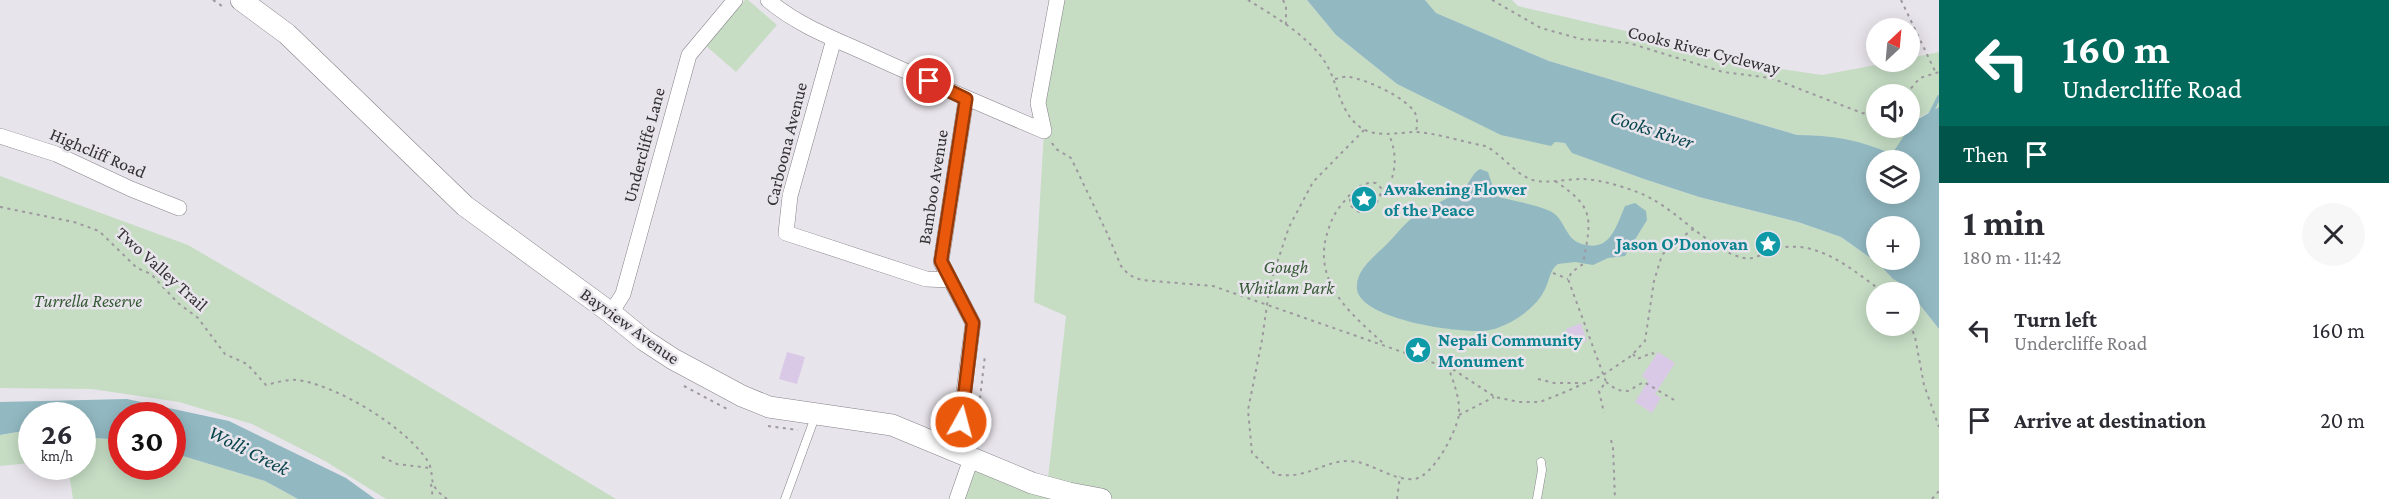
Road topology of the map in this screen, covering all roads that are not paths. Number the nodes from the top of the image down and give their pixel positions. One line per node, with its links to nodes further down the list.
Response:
1 (241, 0): 10 (main road, Bayview Avenue)
2 (735, 0): 10 (street, Undercliffe Lane)
3 (768, 0): 5 (street)
4 (1057, 0): 6 (street)
5 (834, 39): 6 (street); 9 (street, Carboona Avenue)
6 (966, 99): 9 (street, Bamboo Avenue)
7 (0, 136): 8 (street, Highcliff Road)
8 (179, 208)
9 (950, 280): 12 (street, Bamboo Avenue)
10 (611, 313): 11 (main road, Bayview Avenue)
11 (816, 415): 12 (main road, Bayview Avenue); 14 (lane)
12 (969, 451): 15 (street, Bamboo Avenue); 16 (main road, Bayview Avenue)
13 (1541, 462): 17 (lane)
14 (785, 499)
15 (957, 499)
16 (1101, 499)
17 (1538, 499)

